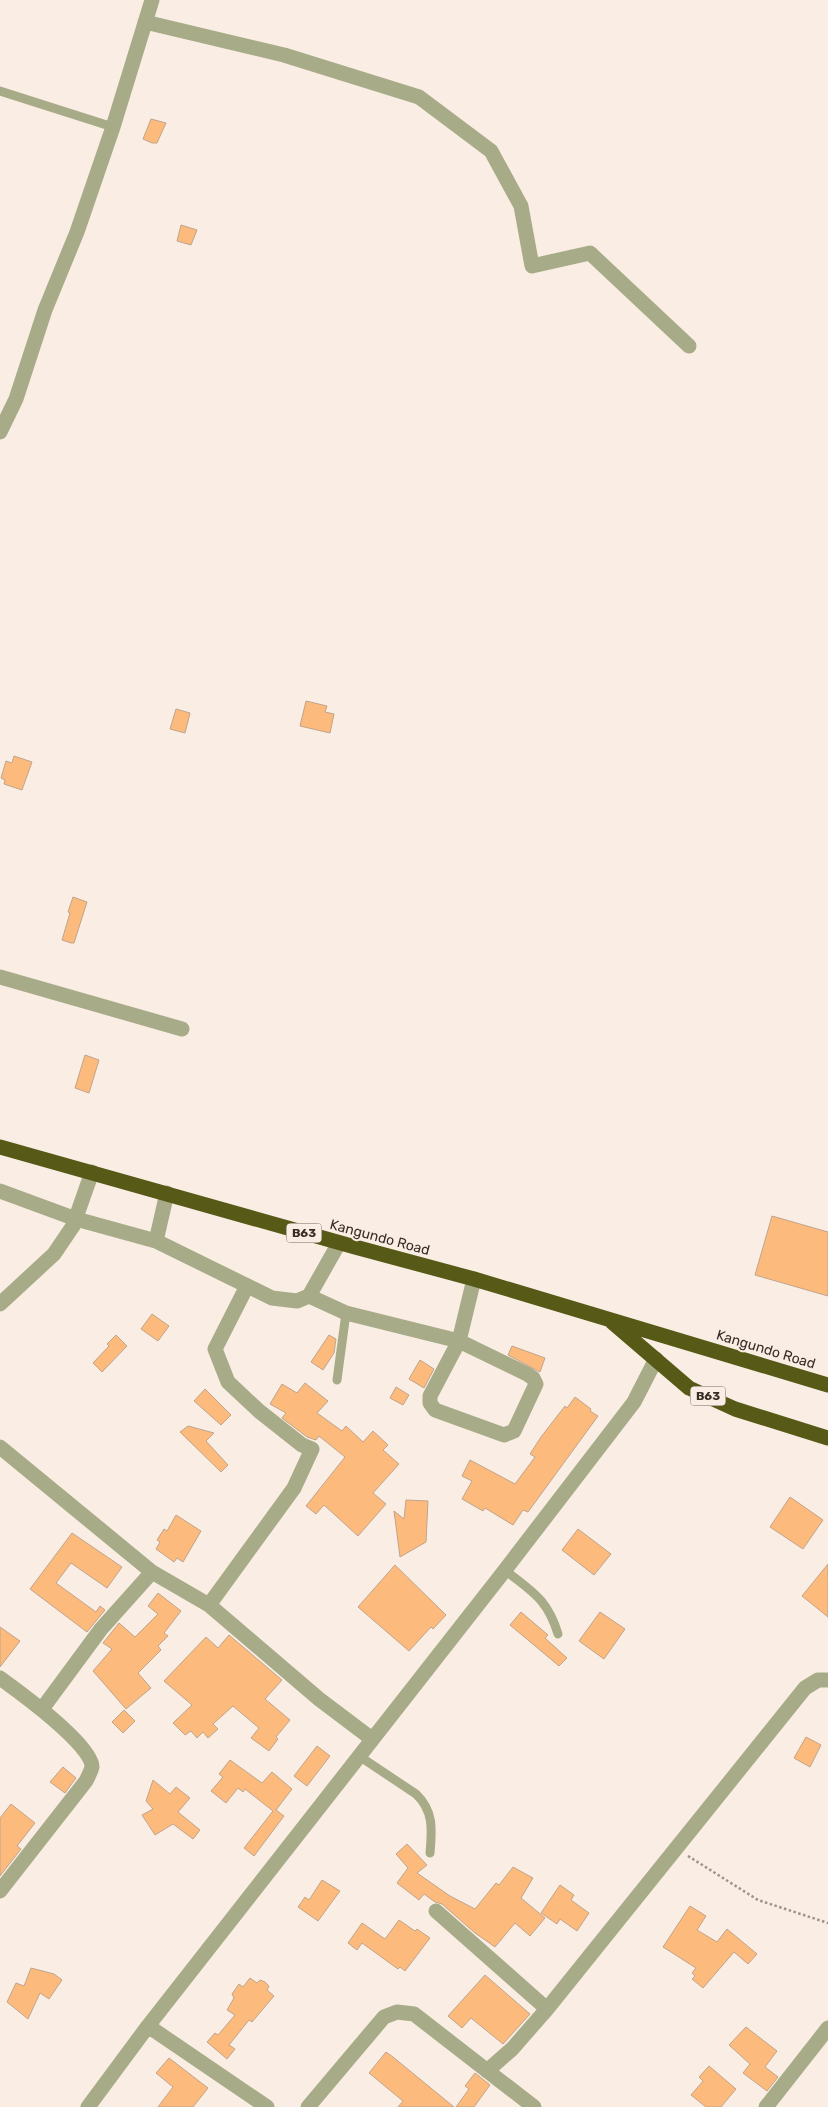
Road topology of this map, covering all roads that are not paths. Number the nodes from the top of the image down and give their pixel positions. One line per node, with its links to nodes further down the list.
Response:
1 (152, 0): 2 (street)
2 (144, 22): 4 (street); 5 (street)
3 (0, 91): 4 (lane)
4 (113, 127): 6 (street)
5 (689, 346)
6 (0, 432)
7 (0, 977): 8 (street)
8 (182, 1029)
9 (0, 1147): 10 (highway, Kangundo Road / B63)
10 (92, 1172): 12 (highway, Kangundo Road / B63); 13 (street)
11 (0, 1191): 13 (street)
12 (167, 1193): 14 (street); 15 (highway, Kangundo Road / B63)
13 (76, 1219): 14 (street); 19 (street)
14 (156, 1241): 17 (street)
15 (339, 1243): 16 (highway, Kangundo Road / B63); 18 (street)
16 (474, 1279): 21 (highway, Kangundo Road / B63); 22 (street)
17 (247, 1286): 18 (street); 30 (street)
18 (309, 1296): 20 (street)
19 (0, 1304)
20 (346, 1313): 22 (street); 24 (lane)
21 (608, 1318): 23 (highway, Kangundo Road / B63); 25 (highway, Kangundo Road / B63)
22 (459, 1341): 22 (street)
23 (656, 1360): 26 (highway, Kangundo Road / B63); 28 (street)
24 (337, 1380)
25 (828, 1385)
26 (828, 1438)
27 (0, 1447): 29 (street)
28 (505, 1570): 31 (lane); 35 (street)
29 (152, 1572): 30 (street); 34 (street)
30 (209, 1605): 35 (street)
31 (558, 1634)
32 (0, 1678): 34 (street)
33 (828, 1680): 40 (street)
34 (42, 1709): 38 (street)
35 (372, 1739): 36 (street)
36 (360, 1756): 37 (lane); 41 (street)
37 (430, 1854)
38 (0, 1891)
39 (436, 1911): 40 (street)
40 (547, 2008): 43 (street)
41 (148, 2026): 44 (street); 45 (street)
42 (828, 2028): 48 (street)
43 (487, 2071): 46 (street); 47 (street)
44 (88, 2107)
45 (266, 2107)
46 (308, 2107)
47 (534, 2107)
48 (766, 2107)

